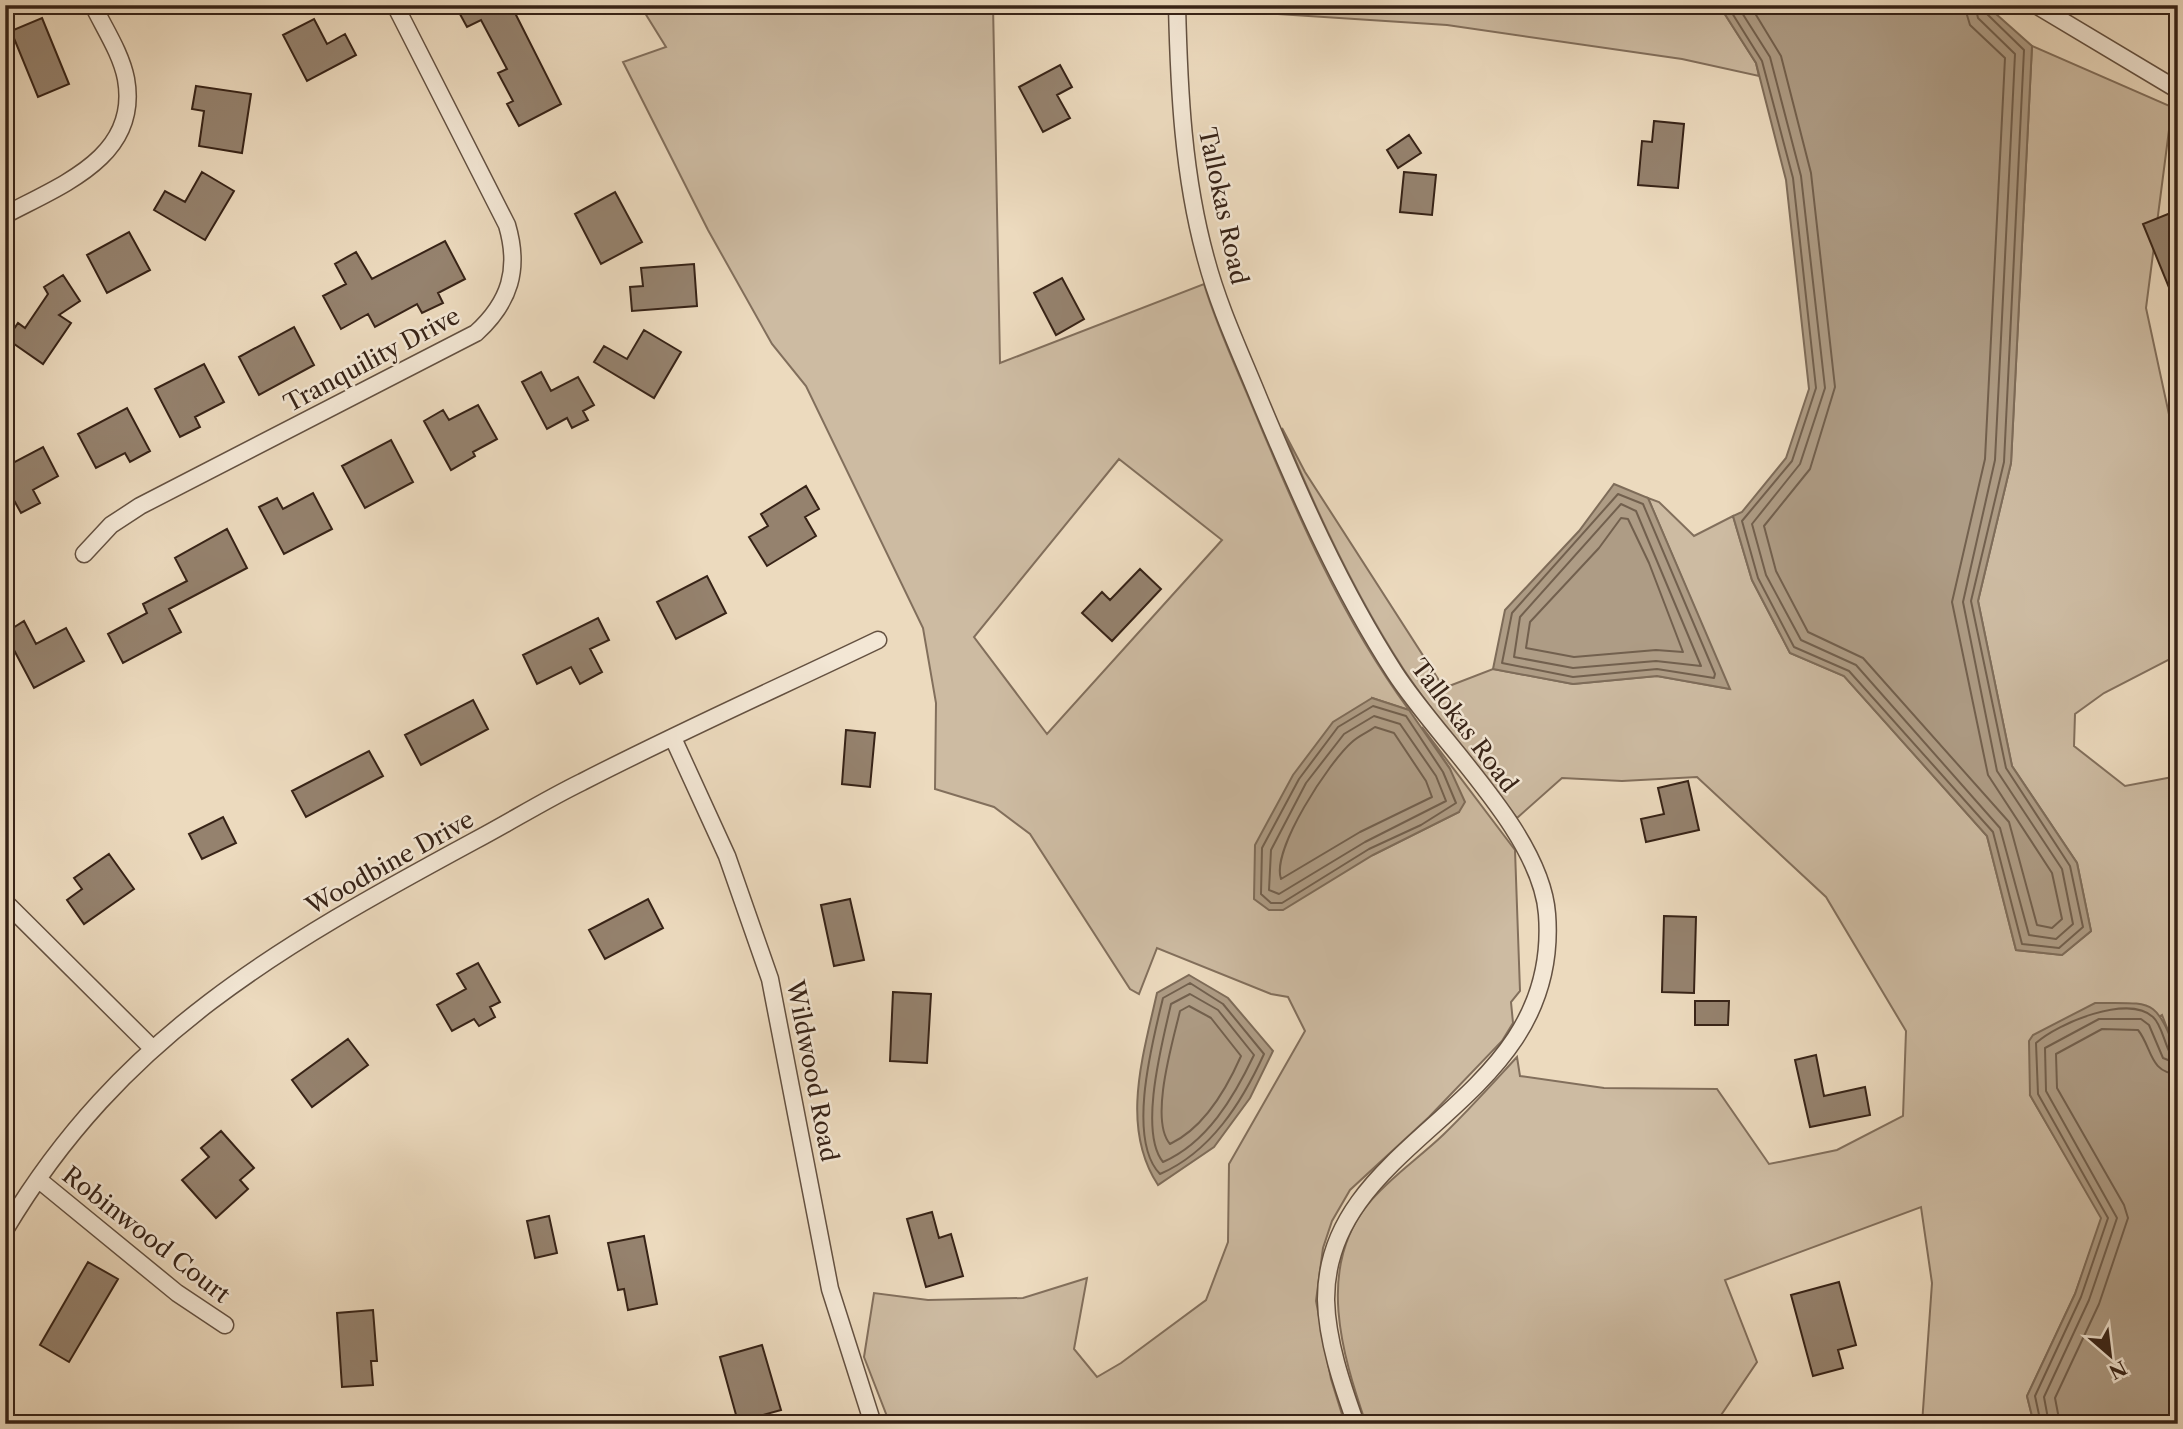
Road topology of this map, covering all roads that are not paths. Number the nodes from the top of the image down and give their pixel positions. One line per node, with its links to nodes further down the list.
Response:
1 (93, 5): 6 (street)
2 (395, 5): 7 (street, Tranquility Drive)
3 (1177, 5): 16 (street, Tallokas Road)
4 (2036, 5): 5 (street)
5 (2178, 90)
6 (5, 215)
7 (84, 554)
8 (878, 640): 9 (street, Woodbine Drive)
9 (673, 738): 11 (street, Woodbine Drive); 15 (street, Wildwood Road)
10 (5, 902): 11 (street)
11 (152, 1048): 12 (street, Woodbine Drive)
12 (38, 1181): 13 (street, Woodbine Drive); 14 (street, Robinwood Court)
13 (5, 1230)
14 (225, 1325)
15 (873, 1424)
16 (1356, 1424)

